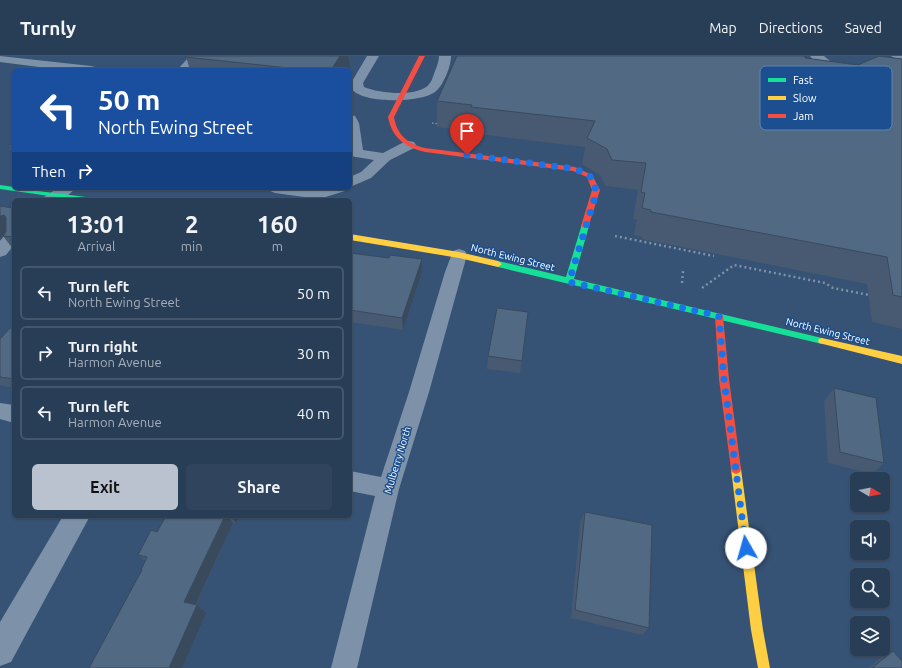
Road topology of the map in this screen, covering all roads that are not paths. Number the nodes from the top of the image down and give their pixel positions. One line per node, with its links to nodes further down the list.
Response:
1 (373, 56): 10 (lane)
2 (422, 56): 10 (street)
3 (445, 56): 10 (lane)
4 (897, 56): 6 (lane)
5 (0, 59): 9 (lane)
6 (902, 59)
7 (211, 60): 8 (lane)
8 (190, 63)
9 (74, 68)
10 (400, 97): 12 (street)
11 (352, 121): 13 (lane)
12 (409, 145): 14 (lane); 27 (street)
13 (353, 153): 14 (lane)
14 (385, 157): 15 (lane)
15 (352, 182)
16 (0, 187): 17 (street)
17 (12, 188)
18 (25, 190): 21 (street)
19 (290, 190): 20 (lane)
20 (333, 190)
21 (58, 194): 22 (street)
22 (82, 198)
23 (12, 237): 25 (lane)
24 (352, 237): 26 (street, North Ewing Street)
25 (0, 251)
26 (459, 255): 27 (street, North Ewing Street); 33 (lane, Mulberry North)
27 (569, 282): 28 (street, North Ewing Street)
28 (719, 316): 29 (street, North Ewing Street); 37 (street)
29 (902, 360)
30 (0, 411): 31 (lane)
31 (12, 414)
32 (352, 481): 33 (lane)
33 (388, 489): 36 (lane, Mulberry North)
34 (76, 518): 35 (street)
35 (0, 651)
36 (344, 668)
37 (764, 668)

